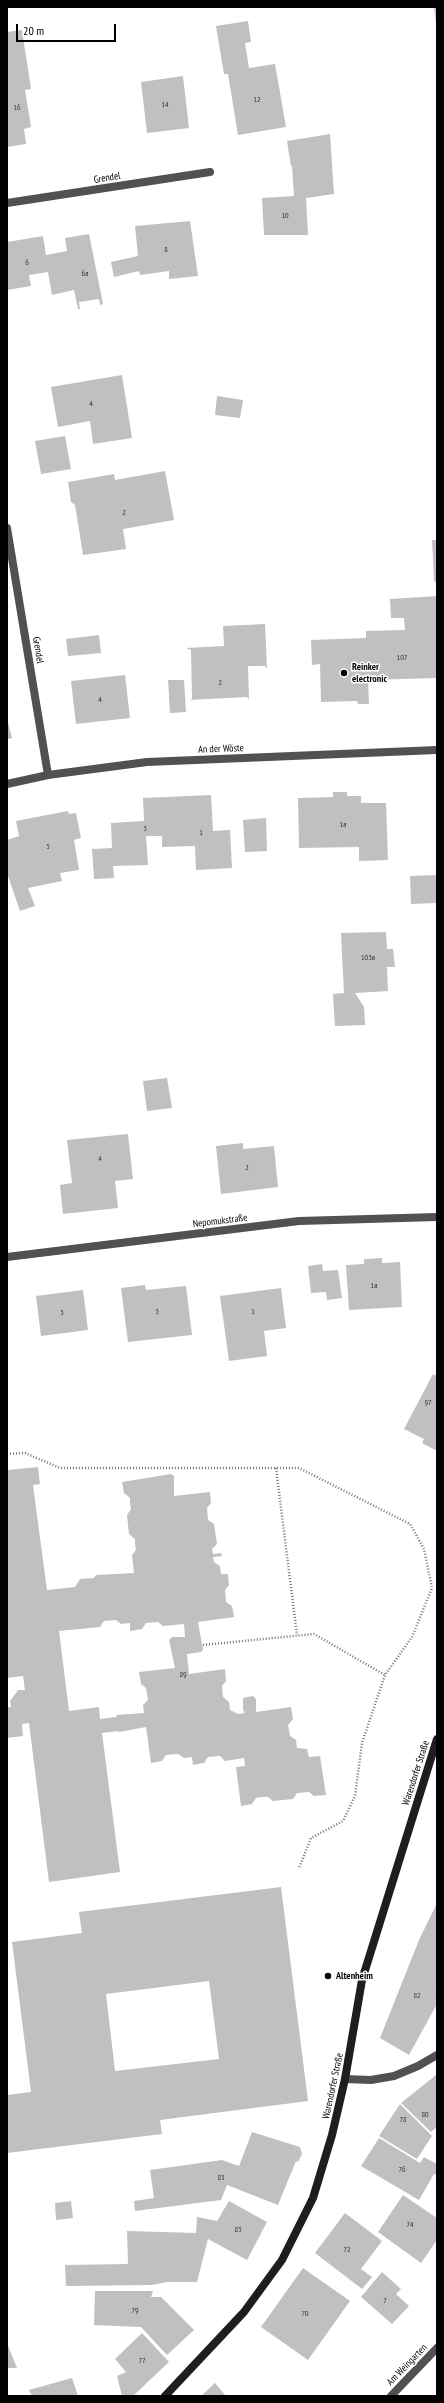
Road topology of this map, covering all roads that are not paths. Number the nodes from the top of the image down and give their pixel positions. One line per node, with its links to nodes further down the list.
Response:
1 (210, 172): 2 (street, Grendel)
2 (7, 203)
3 (7, 528): 5 (street, Grendel)
4 (437, 750): 5 (street, An der Wöste)
5 (48, 775): 6 (street, An der Wöste)
6 (7, 784)
7 (437, 1217): 8 (street, Nepomukstraße)
8 (7, 1257)
9 (437, 1739): 11 (main road, Warendorfer Straße)
10 (437, 2055): 11 (street)
11 (345, 2079): 13 (main road, Warendorfer Straße)
12 (437, 2348): 14 (street, Am Weingarten)
13 (165, 2396)
14 (391, 2396)

